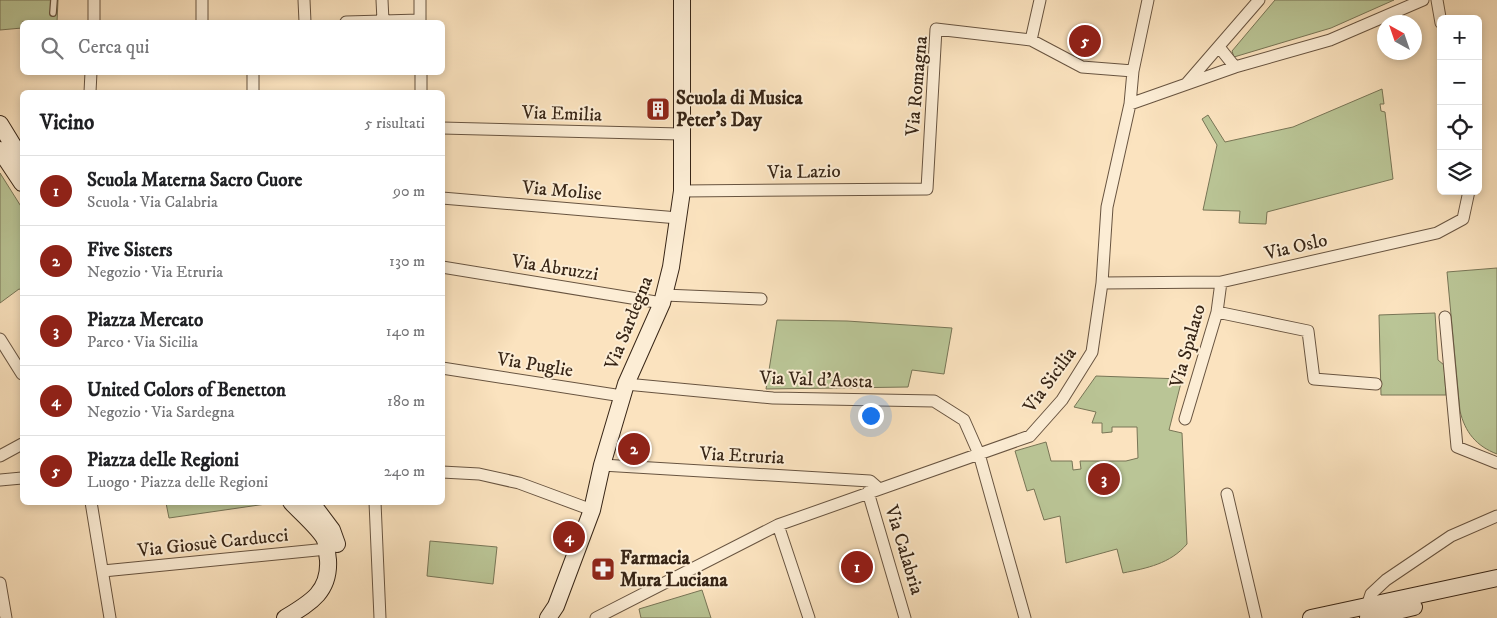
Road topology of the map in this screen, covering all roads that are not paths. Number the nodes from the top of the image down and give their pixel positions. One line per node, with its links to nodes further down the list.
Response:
1 (54, 0): 13 (lane)
2 (94, 0): 15 (street)
3 (202, 0): 16 (street)
4 (304, 0): 17 (street)
5 (382, 0): 18 (street)
6 (420, 0): 19 (street)
7 (682, 0): 34 (street, Via Sardegna)
8 (1040, 0): 20 (street)
9 (1148, 0): 23 (street, Via Sicilia)
10 (1259, 0): 21 (street)
11 (1423, 0): 22 (street)
12 (1437, 0): 14 (street)
13 (53, 13)
14 (1440, 15)
15 (94, 20)
16 (202, 20)
17 (305, 20)
18 (383, 20)
19 (420, 20)
20 (1031, 40): 23 (street); 38 (street, Via Romagna)
21 (1219, 47): 22 (street); 27 (street)
22 (1235, 67): 27 (street)
23 (1132, 71): 31 (street, Via Sicilia)
24 (91, 75): 28 (street)
25 (252, 75): 29 (street)
26 (421, 75): 30 (street)
27 (1186, 84): 31 (street)
28 (90, 90)
29 (253, 90)
30 (421, 90)
31 (1130, 104): 45 (street, Via Sicilia)
32 (0, 124): 36 (street)
33 (445, 128): 34 (street, Via Emilia)
34 (680, 134): 39 (street, Via Sardegna)
35 (0, 150): 37 (street)
36 (20, 157)
37 (20, 180)
38 (927, 189): 39 (street, Via Lazio)
39 (682, 191): 42 (street, Via Sardegna)
40 (1469, 195): 44 (street, Via Oslo)
41 (445, 198): 42 (street, Via Molise)
42 (678, 218): 46 (street, Via Sardegna)
43 (445, 267): 46 (street, Via Abruzzi)
44 (1221, 282): 45 (street, Via Oslo); 48 (street, Via Spalato)
45 (1102, 283): 57 (street, Via Sicilia)
46 (663, 299): 47 (street, Via Abruzzi); 54 (street, Via Sardegna)
47 (761, 299)
48 (1217, 312): 53 (street); 55 (street, Via Spalato)
49 (1445, 317): 59 (street)
50 (0, 339): 52 (street)
51 (445, 368): 54 (street, Via Puglie)
52 (20, 371)
53 (1376, 384)
54 (624, 390): 57 (street, Via Val d'Aosta); 60 (street, Via Sardegna)
55 (1185, 419)
56 (20, 445): 58 (street)
57 (979, 454): 64 (street, Via Sicilia); 88 (street, Via Val d'Aosta)
58 (0, 456)
59 (1497, 463)
60 (602, 465): 64 (street, Via Etruria); 70 (street, Via Sardegna)
61 (445, 472): 70 (street)
62 (20, 478): 63 (street)
63 (0, 480)
64 (873, 490): 72 (street, Via Sicilia); 87 (street, Via Calabria)
65 (1227, 494): 89 (street)
66 (91, 505): 74 (street)
67 (294, 505): 73 (street)
68 (313, 505): 82 (street)
69 (375, 505): 83 (street)
70 (592, 510): 84 (street, Via Sardegna)
71 (1497, 516): 78 (street)
72 (778, 525): 85 (street, Via Sicilia); 86 (street)
73 (327, 549): 74 (street, Via Giosuè Carducci); 81 (street)
74 (103, 571): 80 (street)
75 (1497, 578): 78 (street)
76 (0, 583): 79 (street)
77 (1497, 587): 78 (street)
78 (1368, 614): 90 (street)
79 (6, 618)
80 (110, 618)
81 (285, 618)
82 (303, 618)
83 (380, 618)
84 (548, 618)
85 (596, 618)
86 (809, 618)
87 (906, 618)
88 (1025, 618)
89 (1256, 618)
90 (1311, 618)

